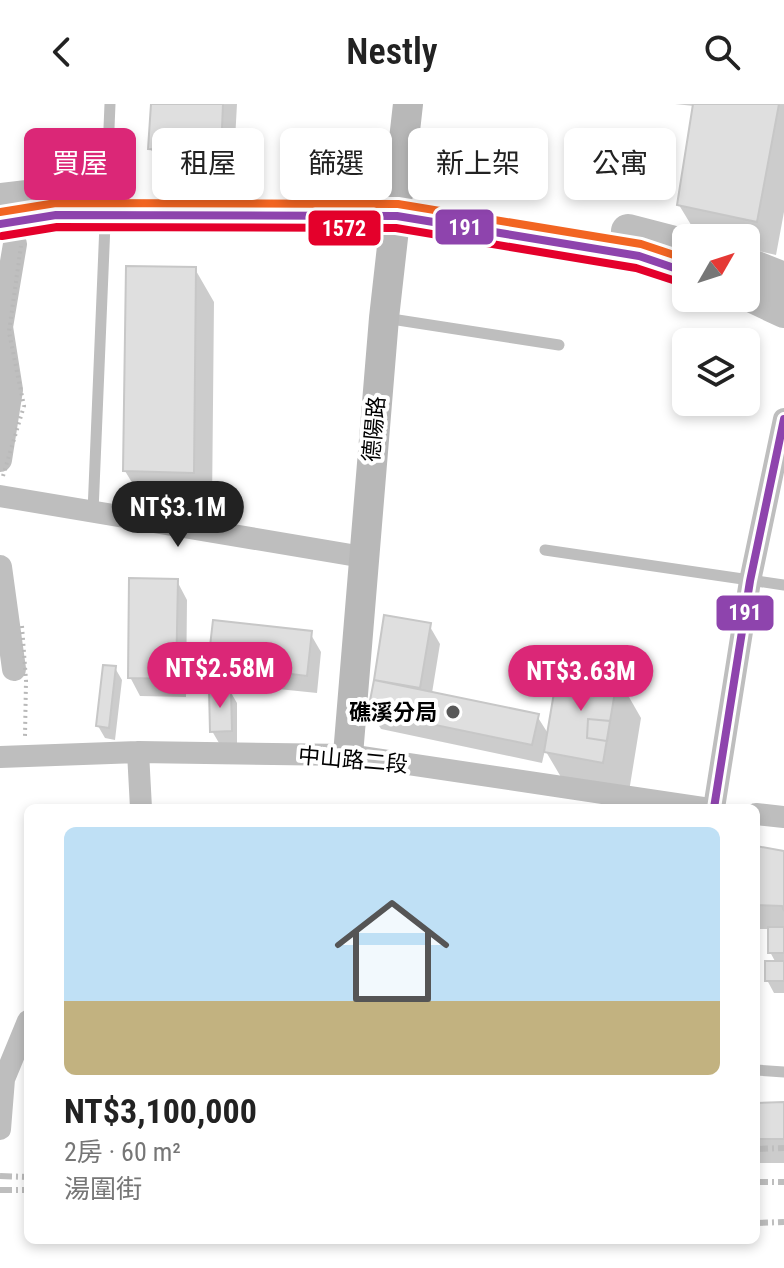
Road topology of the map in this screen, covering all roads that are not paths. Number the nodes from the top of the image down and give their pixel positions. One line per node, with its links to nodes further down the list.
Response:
1 (110, 104): 3 (lane)
2 (408, 104): 4 (street, 德陽路)
3 (105, 204): 4 (main road); 5 (main road); 16 (lane)
4 (398, 205): 6 (main road); 7 (main road); 12 (street, 德陽路)
5 (8, 214)
6 (672, 242)
7 (672, 267)
8 (760, 270): 9 (main road)
9 (784, 279)
10 (760, 300): 11 (main road)
11 (784, 311)
12 (384, 318): 13 (lane); 18 (street, 德陽路)
13 (559, 345)
14 (784, 419): 19 (street)
15 (2, 496): 16 (street)
16 (93, 512): 18 (street)
17 (545, 550): 19 (lane)
18 (363, 557): 22 (street, 德陽路)
19 (750, 581): 20 (lane); 26 (street)
20 (784, 585)
21 (138, 752): 22 (street, 中山路二段); 23 (street, 中山路二段); 24 (street)
22 (348, 755): 25 (street, 中山路二段)
23 (11, 757)
24 (141, 804)
25 (676, 804)
26 (715, 804)
27 (760, 814): 28 (street)
28 (784, 817)
29 (24, 1031): 32 (street)
30 (760, 1070): 31 (lane)
31 (784, 1072)
32 (0, 1129)

